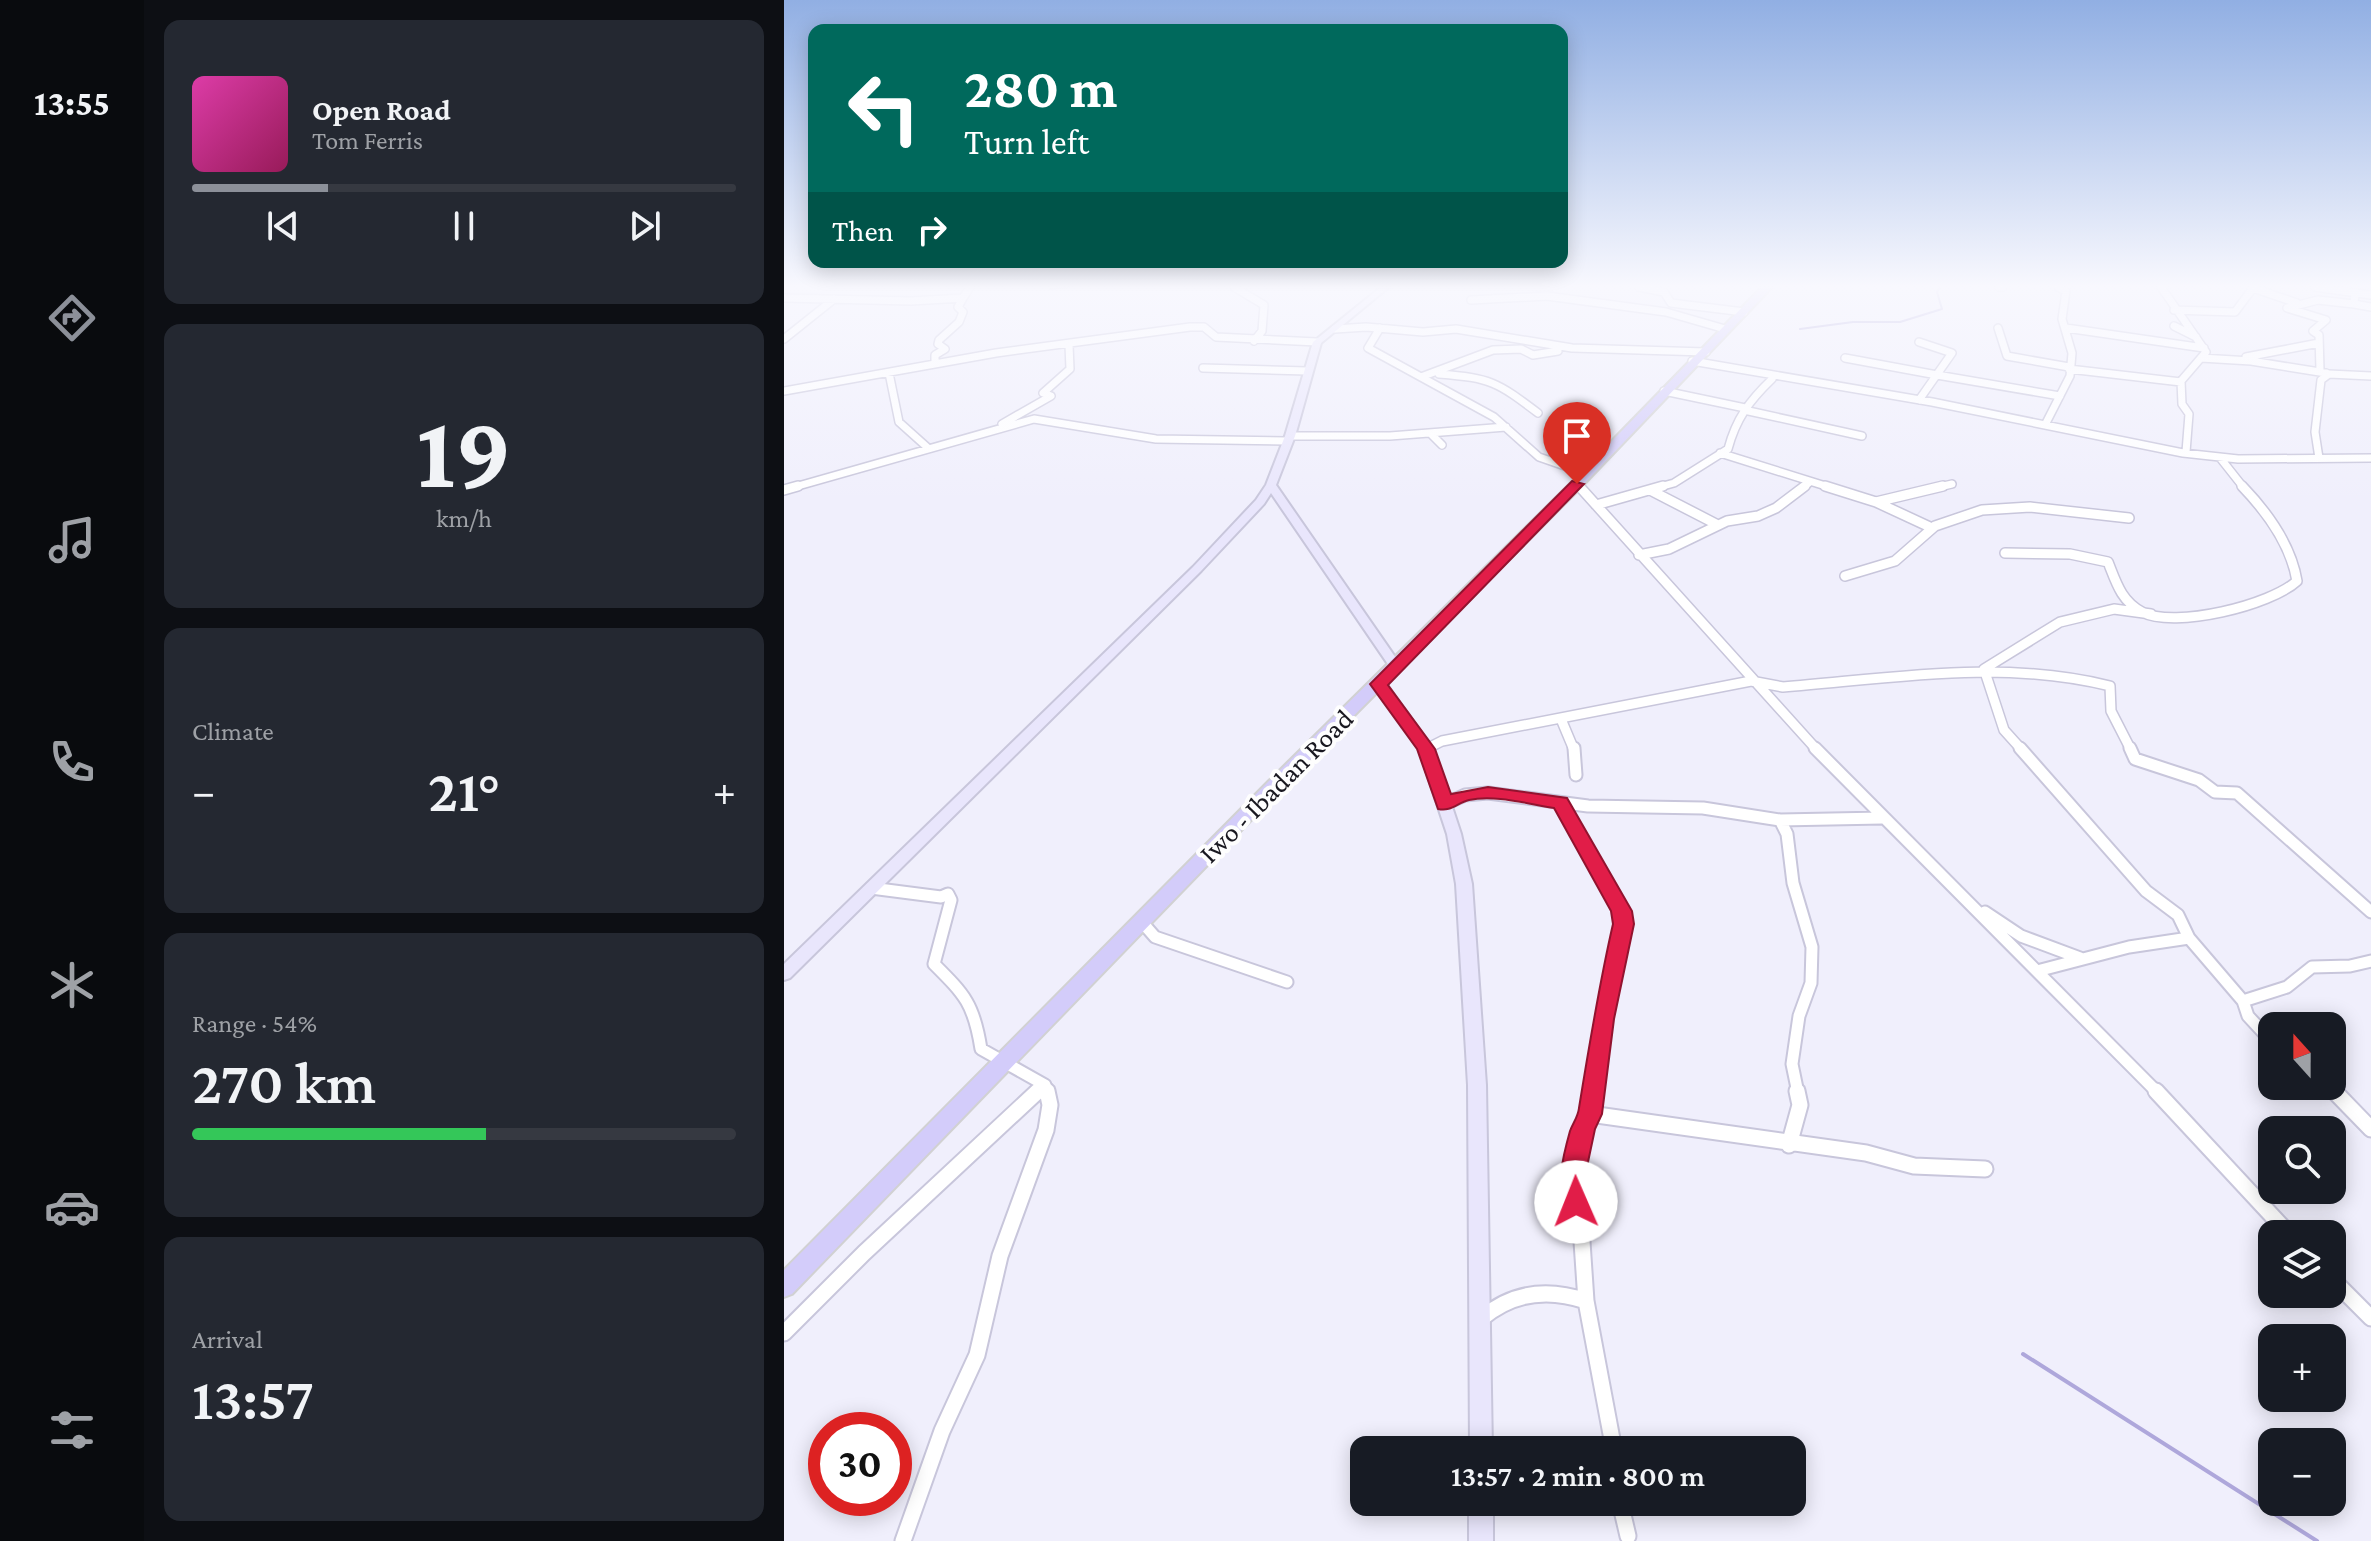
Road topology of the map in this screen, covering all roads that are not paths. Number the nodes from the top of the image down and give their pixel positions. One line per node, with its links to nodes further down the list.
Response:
1 (935, 359): 18 (street)
2 (971, 359): 18 (street)
3 (1070, 359): 37 (street)
4 (1311, 359): 22 (street)
5 (1388, 359): 28 (street)
6 (1464, 359): 24 (street)
7 (1696, 359): 32 (main road, Iwo - Ibadan Road)
8 (1708, 359): 29 (street)
9 (1850, 359): 26 (street)
10 (1948, 359): 26 (street)
11 (2022, 359): 20 (street)
12 (2070, 359): 20 (street)
13 (2200, 359): 30 (street)
14 (2214, 359): 17 (street)
15 (2235, 359): 17 (street)
16 (2320, 359): 21 (street)
17 (2229, 360): 21 (street)
18 (935, 364): 23 (street)
19 (1203, 368): 22 (street)
20 (2069, 368): 30 (street); 33 (street)
21 (2320, 370): 25 (street)
22 (1307, 371): 42 (street)
23 (889, 373): 31 (street); 44 (street)
24 (1437, 373): 28 (street); 36 (street)
25 (2329, 374): 27 (street); 47 (street)
26 (1937, 375): 33 (street); 34 (street)
27 (2371, 376)
28 (1421, 377): 39 (street)
29 (1772, 379): 34 (street); 35 (street)
30 (2181, 382): 45 (street)
31 (784, 391)
32 (1664, 391): 35 (street); 50 (main road, Iwo - Ibadan Road)
33 (2060, 396): 38 (street)
34 (1919, 400): 38 (street)
35 (1745, 409): 41 (street); 46 (street)
36 (1538, 413)
37 (1001, 425): 42 (street); 44 (street)
38 (2045, 425): 45 (street)
39 (1506, 427): 40 (street); 50 (street)
40 (1431, 434): 42 (street); 43 (street)
41 (1862, 436)
42 (1289, 438): 53 (street)
43 (1442, 445)
44 (928, 448): 54 (street)
45 (2186, 452): 49 (street)
46 (1720, 453): 51 (street); 55 (street)
47 (2319, 458): 48 (street); 49 (street)
48 (2371, 458)
49 (2221, 459): 64 (street)
50 (1581, 479): 57 (street); 65 (main road, Iwo - Ibadan Road)
51 (1810, 482): 56 (street); 59 (street)
52 (1952, 484): 56 (street)
53 (1264, 488): 65 (street); 76 (street)
54 (784, 490)
55 (1652, 491): 57 (street); 59 (street)
56 (1876, 502): 60 (street)
57 (1596, 505): 62 (street)
58 (2129, 518): 60 (street)
59 (1716, 524): 62 (street)
60 (1932, 528): 63 (street)
61 (2005, 553): 64 (street)
62 (1639, 555): 67 (street)
63 (1845, 576)
64 (2151, 614): 66 (street)
65 (1396, 667): 68 (main road, Iwo - Ibadan Road)
66 (1984, 669): 67 (street); 78 (street); 80 (street)
67 (1751, 681): 69 (street); 74 (street)
68 (1379, 684): 70 (street); 79 (main road, Iwo - Ibadan Road)
69 (1561, 719): 70 (street); 71 (street)
70 (1426, 749): 73 (street)
71 (1576, 775)
72 (1560, 803): 73 (street); 75 (street); 91 (street)
73 (1445, 804): 99 (street)
74 (1882, 818): 75 (street); 77 (street)
75 (1780, 820): 93 (street)
76 (871, 888): 83 (street); 88 (street)
77 (1968, 902): 81 (street); 84 (street)
78 (2371, 912)
79 (1141, 921): 85 (street); 88 (main road, Iwo - Ibadan Road)
80 (2189, 938): 81 (street); 86 (street)
81 (2080, 958): 84 (street)
82 (2371, 961): 86 (street)
83 (787, 966)
84 (2037, 971): 95 (street)
85 (1287, 982)
86 (2243, 1001): 87 (street)
87 (2258, 1027)
88 (1007, 1062): 89 (street); 96 (main road, Iwo - Ibadan Road)
89 (1045, 1085): 101 (street); 107 (street)
90 (2343, 1100): 92 (street)
91 (1590, 1114): 93 (street); 98 (street)
92 (2371, 1129)
93 (1789, 1145): 94 (street)
94 (1985, 1169)
95 (2276, 1220)
96 (784, 1286)
97 (2346, 1293): 100 (street)
98 (1586, 1301): 99 (street); 103 (street)
99 (1482, 1318): 102 (street)
100 (2371, 1318)
101 (784, 1333)
102 (1481, 1436)
103 (1611, 1436)
104 (1481, 1516): 108 (street)
105 (1623, 1516): 106 (street)
106 (1628, 1536)
107 (903, 1541)
108 (1481, 1541)

